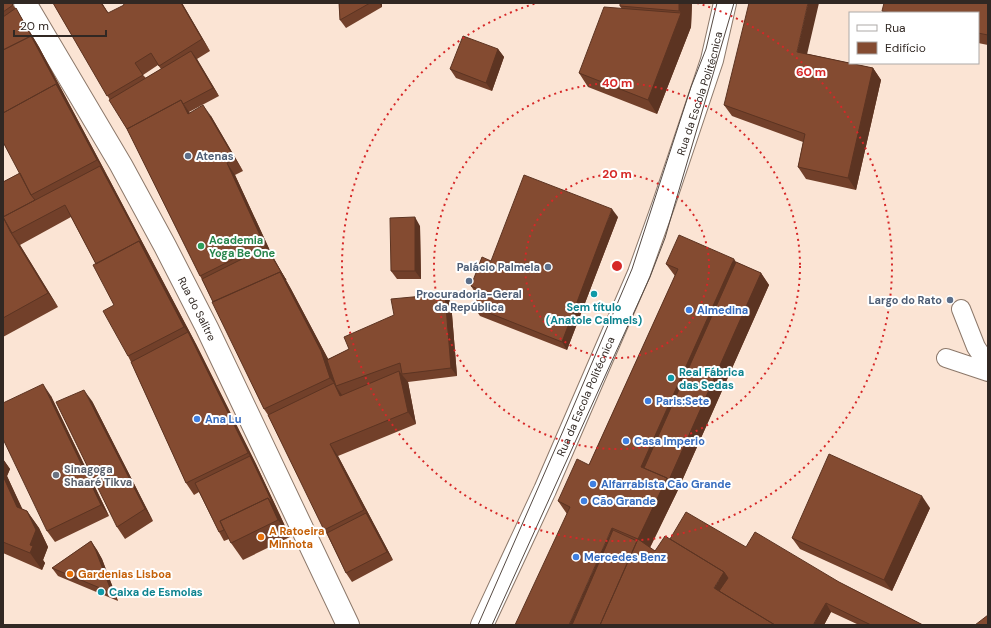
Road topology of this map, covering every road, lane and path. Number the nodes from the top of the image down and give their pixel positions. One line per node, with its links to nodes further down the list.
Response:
1 (25, 3): 7 (street, Rua do Salitre)
2 (725, 3): 8 (street, Rua da Escola Politécnica)
3 (961, 309): 5 (lane)
4 (946, 358): 6 (lane)
5 (988, 364)
6 (988, 372)
7 (348, 625)
8 (482, 625)

